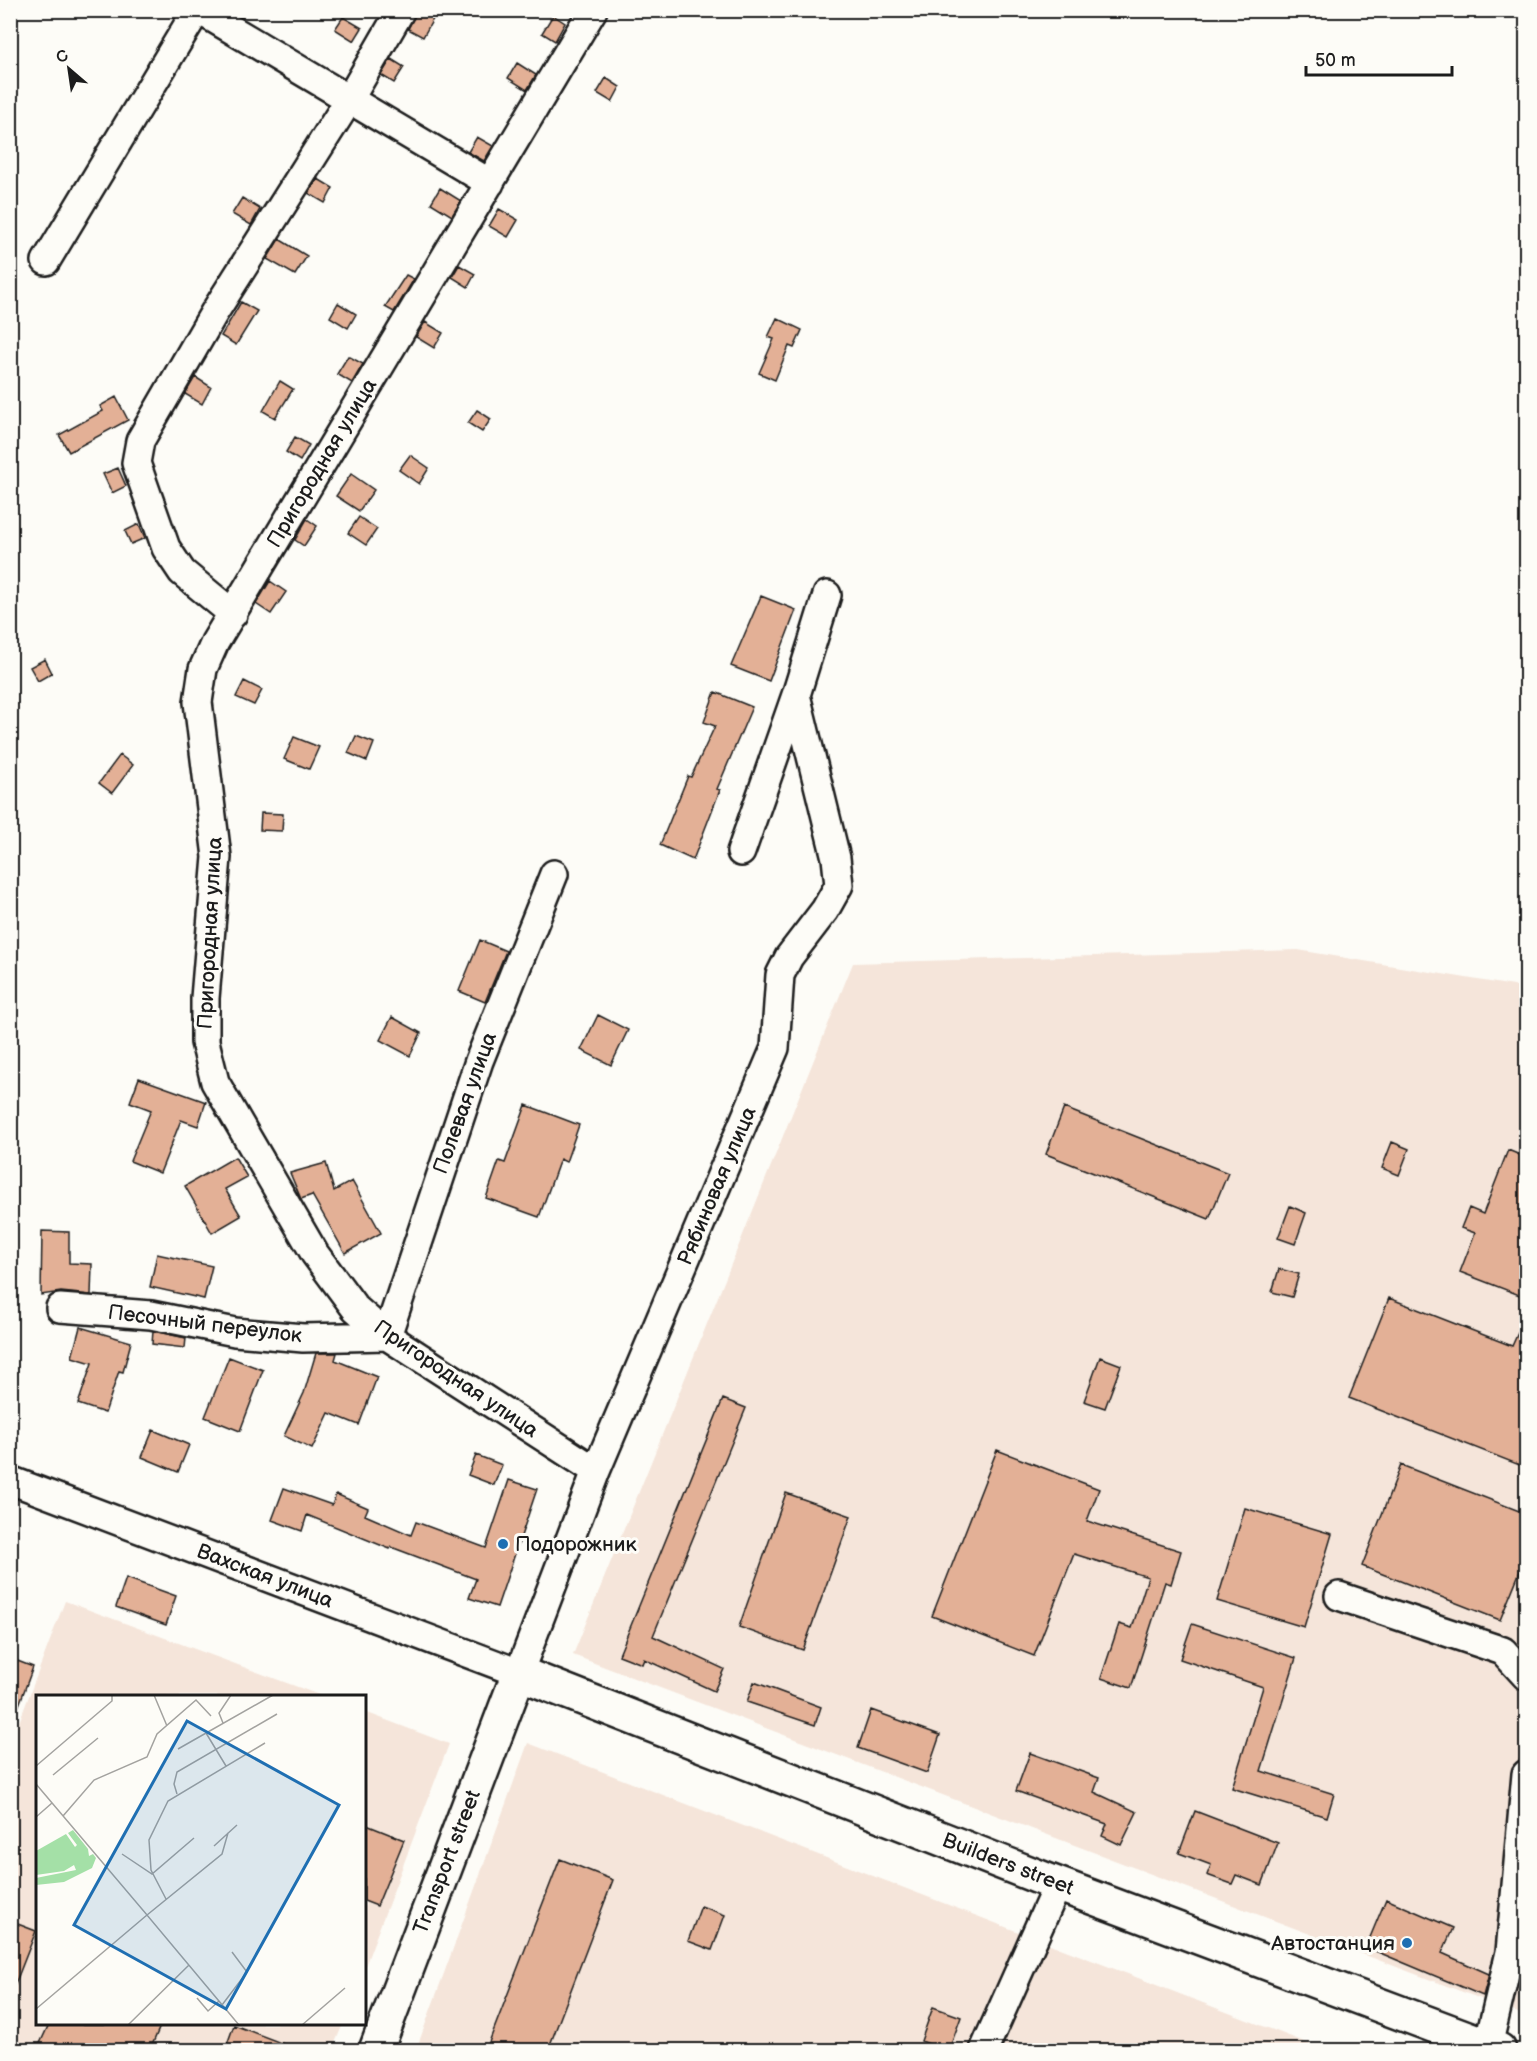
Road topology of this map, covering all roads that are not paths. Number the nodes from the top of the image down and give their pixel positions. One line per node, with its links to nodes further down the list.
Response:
1 (198, 10): 4 (street); 6 (street)
2 (401, 10): 4 (street)
3 (593, 10): 5 (street, Пригородная улица)
4 (349, 100): 5 (street); 8 (street)
5 (490, 183): 8 (street, Пригородная улица)
6 (46, 261)
7 (827, 595): 9 (street)
8 (233, 614): 13 (street, Пригородная улица)
9 (796, 695): 10 (street); 14 (street, Рябиновая улица)
10 (741, 852)
11 (554, 874): 13 (street, Полевая улица)
12 (60, 1308): 13 (street, Песочный переулок)
13 (387, 1336): 14 (street, Пригородная улица)
14 (596, 1471): 17 (street, Рябиновая улица)
15 (10, 1480): 17 (street, Вахская улица)
16 (1339, 1596): 18 (street)
17 (519, 1672): 20 (main road, Builders street); 23 (main road, Transport street)
18 (1527, 1676)
19 (1527, 1774): 22 (street)
20 (1058, 1884): 21 (main road, Builders street); 24 (street)
21 (1447, 2041): 22 (main road, Builders street)
22 (1493, 2048)
23 (376, 2050)
24 (984, 2050)

